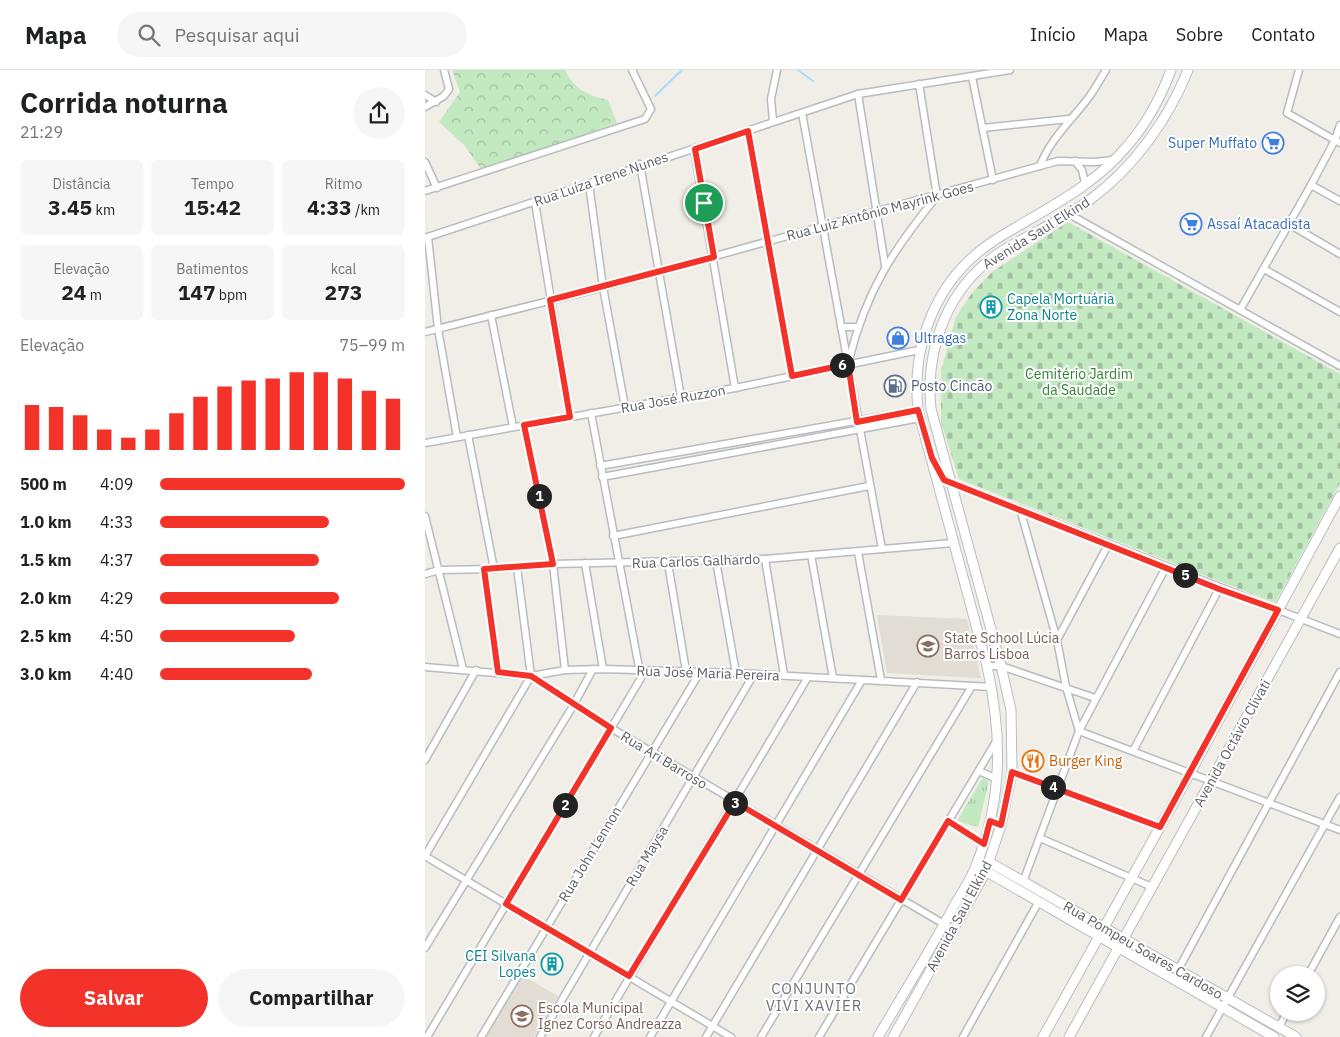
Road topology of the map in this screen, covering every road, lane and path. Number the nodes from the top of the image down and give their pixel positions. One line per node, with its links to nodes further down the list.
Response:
1 (444, 70): 13 (street)
2 (632, 70): 32 (street)
3 (777, 70): 17 (street)
4 (1010, 70): 9 (street, Rua Luíza Irene Nunes)
5 (1106, 70): 16 (street)
6 (1171, 70): 23 (main road, Avenida Saul Elkind)
7 (1188, 70): 38 (main road, Avenida Saul Elkind)
8 (1299, 70): 21 (street)
9 (972, 77): 10 (street, Rua Luíza Irene Nunes); 19 (street)
10 (919, 84): 11 (street, Rua Luíza Irene Nunes); 34 (street)
11 (858, 94): 15 (street, Rua Luíza Irene Nunes); 37 (street)
12 (425, 95): 13 (street)
13 (436, 102): 14 (street)
14 (425, 107)
15 (802, 113): 17 (street, Rua Luíza Irene Nunes); 40 (street)
16 (1069, 119): 19 (street); 27 (street)
17 (773, 122): 20 (street, Rua Luíza Irene Nunes)
18 (1340, 124): 21 (street)
19 (983, 128): 28 (street)
20 (748, 131): 22 (street, Rua Luíza Irene Nunes); 42 (street)
21 (1338, 141): 31 (street)
22 (695, 149): 26 (street, Rua Luíza Irene Nunes); 44 (street)
23 (1113, 160): 24 (street, Rua Luiz Antônio Mayrink Goes); 29 (main road, Avenida Saul Elkind)
24 (1075, 161): 27 (street, Rua Luiz Antônio Mayrink Goes); 29 (street)
25 (425, 162): 32 (street)
26 (640, 164): 30 (street, Rua Luíza Irene Nunes); 47 (street)
27 (1040, 166): 28 (street, Rua Luiz Antônio Mayrink Goes)
28 (993, 180): 34 (street, Rua Luiz Antônio Mayrink Goes)
29 (1085, 183): 38 (main road); 57 (main road, Avenida Saul Elkind)
30 (589, 184): 36 (street, Rua Luíza Irene Nunes); 48 (street)
31 (1311, 185): 35 (street); 39 (street)
32 (437, 188): 33 (street)
33 (425, 192)
34 (937, 196): 37 (street, Rua Luiz Antônio Mayrink Goes); 45 (street)
35 (1340, 201)
36 (535, 202): 41 (street, Rua Luíza Irene Nunes); 49 (street)
37 (877, 212): 40 (street, Rua Luiz Antônio Mayrink Goes); 45 (street)
38 (1069, 214): 50 (street); 61 (main road, Avenida Saul Elkind)
39 (1289, 224): 43 (street); 46 (street)
40 (822, 227): 42 (street, Rua Luiz Antônio Mayrink Goes); 53 (street)
41 (427, 237): 55 (street)
42 (769, 242): 44 (street, Rua Luiz Antônio Mayrink Goes); 60 (street)
43 (1340, 254)
44 (714, 257): 47 (street, Rua Luiz Antônio Mayrink Goes); 62 (street)
45 (885, 265): 54 (street)
46 (1264, 269): 50 (street); 51 (street)
47 (659, 272): 48 (street, Rua Luiz Antônio Mayrink Goes); 63 (street)
48 (603, 287): 49 (street, Rua Luiz Antônio Mayrink Goes); 64 (street)
49 (550, 300): 52 (street, Rua Luiz Antônio Mayrink Goes); 67 (street)
50 (1240, 310): 59 (street)
51 (1340, 312)
52 (491, 315): 55 (street, Rua Luiz Antônio Mayrink Goes); 70 (street)
53 (841, 326): 54 (street); 58 (street)
54 (857, 327): 58 (street)
55 (438, 329): 56 (street, Rua Luiz Antônio Mayrink Goes); 73 (street)
56 (425, 332)
57 (919, 350): 58 (street, Rua José Ruzzon); 61 (main road); 66 (main road, Avenida Saul Elkind)
58 (848, 364): 60 (street, Rua José Ruzzon); 68 (street)
59 (1340, 366)
60 (792, 376): 62 (street, Rua José Ruzzon)
61 (929, 380): 78 (main road, Avenida Saul Elkind)
62 (735, 388): 63 (street, Rua José Ruzzon)
63 (681, 398): 64 (street, Rua José Ruzzon)
64 (625, 407): 65 (street, Rua José Ruzzon)
65 (591, 413): 67 (street, Rua José Ruzzon); 76 (street)
66 (919, 414): 68 (street); 71 (street); 75 (main road, Avenida Saul Elkind)
67 (570, 417): 69 (street, Rua José Ruzzon)
68 (857, 422): 71 (street); 76 (street)
69 (524, 425): 70 (street, Rua José Ruzzon); 94 (street)
70 (513, 427): 72 (street, Rua José Ruzzon)
71 (859, 430): 77 (street); 79 (street)
72 (468, 435): 73 (street, Rua José Ruzzon); 99 (street)
73 (457, 437): 74 (street, Rua José Ruzzon)
74 (425, 443)
75 (932, 458): 78 (main road); 84 (main road, Avenida Saul Elkind)
76 (600, 466): 77 (street)
77 (602, 477): 83 (street)
78 (950, 482): 81 (street); 108 (main road, Avenida Saul Elkind)
79 (869, 486): 83 (street); 87 (street)
80 (1340, 496): 103 (main road, Avenida Octávio Clivati)
81 (1020, 510): 85 (street); 106 (street)
82 (425, 516): 100 (street)
83 (613, 536): 95 (street)
84 (953, 543): 87 (street, Rua Carlos Galhardo); 107 (main road, Avenida Saul Elkind)
85 (1108, 546): 97 (street); 106 (street)
86 (1340, 548): 104 (main road, Avenida Octávio Clivati)
87 (882, 549): 88 (street, Rua Carlos Galhardo)
88 (859, 552): 89 (street, Rua Carlos Galhardo); 127 (street)
89 (811, 556): 90 (street, Rua Carlos Galhardo); 125 (street)
90 (765, 559): 91 (street, Rua Carlos Galhardo); 122 (street)
91 (716, 561): 93 (street, Rua Carlos Galhardo); 120 (street)
92 (585, 563): 94 (street, Rua Carlos Galhardo); 95 (street, Rua Carlos Galhardo); 112 (street)
93 (668, 563): 95 (street, Rua Carlos Galhardo); 116 (street)
94 (553, 564): 96 (street, Rua Carlos Galhardo); 114 (street)
95 (618, 564): 115 (street)
96 (517, 567): 99 (street, Rua Carlos Galhardo); 123 (street)
97 (1166, 568): 102 (street); 132 (street)
98 (484, 569): 99 (street, Rua Carlos Galhardo); 100 (street, Rua Carlos Galhardo); 117 (street)
99 (494, 569)
100 (439, 570): 101 (street, Rua Carlos Galhardo); 110 (street)
101 (425, 574)
102 (1219, 589): 103 (street); 137 (street)
103 (1278, 610): 104 (street); 142 (main road, Avenida Octávio Clivati)
104 (1301, 619): 105 (street); 145 (main road, Avenida Octávio Clivati)
105 (1340, 634)
106 (1057, 640): 131 (street)
107 (987, 666): 108 (street); 130 (main road, Avenida Saul Elkind)
108 (1001, 666): 131 (street); 141 (main road, Avenida Saul Elkind)
109 (425, 667): 110 (street, Rua José Maria Pereira)
110 (463, 669): 113 (street, Rua José Maria Pereira)
111 (593, 669): 112 (street, Rua José Maria Pereira); 114 (street, Rua José Maria Pereira); 133 (street)
112 (603, 669): 115 (street, Rua José Maria Pereira)
113 (476, 670): 117 (street, Rua José Maria Pereira); 139 (street)
114 (565, 670): 123 (street, Rua José Maria Pereira)
115 (641, 670): 116 (street, Rua José Maria Pereira); 134 (street)
116 (686, 671): 118 (street, Rua José Maria Pereira)
117 (498, 672): 123 (street, Rua José Maria Pereira)
118 (700, 672): 120 (street, Rua José Maria Pereira); 138 (street, Rua John Lennon)
119 (1340, 672): 149 (street)
120 (736, 673): 121 (street, Rua José Maria Pereira)
121 (754, 674): 122 (street, Rua José Maria Pereira); 143 (street, Rua Maysa)
122 (784, 675): 124 (street, Rua José Maria Pereira)
123 (531, 676): 133 (street, Rua Ari Barroso); 160 (street)
124 (808, 677): 125 (street, Rua José Maria Pereira); 148 (street)
125 (833, 678): 126 (street, Rua José Maria Pereira)
126 (862, 680): 127 (street, Rua José Maria Pereira); 154 (street)
127 (881, 680): 128 (street, Rua José Maria Pereira)
128 (917, 682): 129 (street, Rua José Maria Pereira); 159 (street)
129 (972, 686): 130 (street, Rua José Maria Pereira); 163 (street)
130 (992, 687): 136 (main road, Avenida Saul Elkind)
131 (1066, 687): 132 (street); 135 (street)
132 (1095, 698): 135 (street)
133 (573, 706): 134 (street, Rua Ari Barroso); 165 (street)
134 (611, 728): 138 (street, Rua Ari Barroso); 170 (street)
135 (1079, 731): 137 (street); 146 (street)
136 (999, 737): 140 (street); 144 (main road, Avenida Saul Elkind)
137 (1133, 751): 142 (street)
138 (652, 752): 143 (street, Rua Ari Barroso); 174 (street, Rua John Lennon)
139 (425, 760)
140 (979, 771): 144 (street); 150 (street)
141 (1012, 772): 146 (street); 153 (main road, Avenida Saul Elkind)
142 (1191, 773): 145 (street); 155 (main road, Avenida Octávio Clivati)
143 (694, 777): 148 (street, Rua Ari Barroso); 180 (street, Rua Maysa)
144 (997, 779): 151 (main road, Avenida Saul Elkind)
145 (1211, 781): 149 (street); 167 (main road, Avenida Octávio Clivati)
146 (1057, 789): 155 (street); 157 (street)
147 (1340, 797): 152 (street)
148 (735, 802): 154 (street, Rua Ari Barroso); 183 (street)
149 (1267, 802): 152 (street); 182 (street)
150 (948, 821): 158 (street); 168 (street)
151 (990, 821): 153 (main road); 158 (main road, Avenida Saul Elkind)
152 (1324, 824): 156 (street); 184 (street)
153 (1001, 825): 161 (main road, Avenida Saul Elkind)
154 (776, 827): 159 (street, Rua Ari Barroso); 185 (street)
155 (1160, 827): 164 (main road, Avenida Octávio Clivati)
156 (1340, 830)
157 (1040, 838): 164 (street); 166 (street)
158 (984, 844): 162 (main road); 172 (main road, Avenida Saul Elkind)
159 (818, 851): 163 (street, Rua Ari Barroso); 188 (street)
160 (425, 856): 165 (street)
161 (989, 862): 162 (main road, Avenida Saul Elkind); 166 (main road, Rua Pompeu Soares Cardoso)
162 (985, 873): 169 (main road, Rua Pompeu Soares Cardoso); 175 (main road, Avenida Saul Elkind)
163 (860, 875): 168 (street, Rua Ari Barroso); 197 (street)
164 (1132, 876): 167 (street); 173 (main road, Avenida Octávio Clivati)
165 (466, 880): 170 (street); 178 (street)
166 (1023, 882): 173 (main road, Rua Pompeu Soares Cardoso)
167 (1152, 886): 177 (main road, Avenida Octávio Clivati)
168 (901, 900): 172 (street, Rua Ari Barroso); 198 (street)
169 (1037, 903): 176 (main road, Rua Pompeu Soares Cardoso); 201 (street)
170 (506, 904): 174 (street); 190 (street)
171 (1340, 917): 181 (street)
172 (944, 925): 175 (street, Rua Ari Barroso); 199 (main road, Avenida Saul Elkind)
173 (1104, 927): 176 (main road, Avenida Octávio Clivati); 177 (main road, Rua Pompeu Soares Cardoso)
174 (546, 928): 180 (street); 191 (street, Rua John Lennon)
175 (954, 930): 200 (main road, Avenida Saul Elkind)
176 (1098, 937): 179 (main road, Rua Pompeu Soares Cardoso); 202 (main road, Avenida Octávio Clivati)
177 (1124, 939): 179 (main road, Avenida Octávio Clivati); 182 (main road, Rua Pompeu Soares Cardoso)
178 (425, 948)
179 (1119, 949): 186 (main road, Rua Pompeu Soares Cardoso); 203 (main road, Avenida Octávio Clivati)
180 (589, 953): 183 (street); 192 (street, Rua Maysa)
181 (1312, 966)
182 (1178, 970): 184 (main road, Rua Pompeu Soares Cardoso)
183 (629, 976): 185 (street); 193 (street)
184 (1228, 998): 186 (street); 189 (main road, Rua Pompeu Soares Cardoso)
185 (671, 1002): 188 (street); 194 (street)
186 (1223, 1008): 204 (street); 205 (main road, Rua Pompeu Soares Cardoso)
187 (1282, 1021): 189 (street)
188 (713, 1026): 195 (street); 196 (street)
189 (1279, 1027): 206 (main road, Rua Pompeu Soares Cardoso)
190 (427, 1037)
191 (481, 1037)
192 (540, 1037)
193 (594, 1037)
194 (650, 1037)
195 (706, 1037)
196 (731, 1037)
197 (761, 1037)
198 (819, 1037)
199 (877, 1037)
200 (893, 1037)
201 (963, 1037)
202 (1043, 1037)
203 (1069, 1037)
204 (1206, 1037)
205 (1273, 1037)
206 (1296, 1037)

